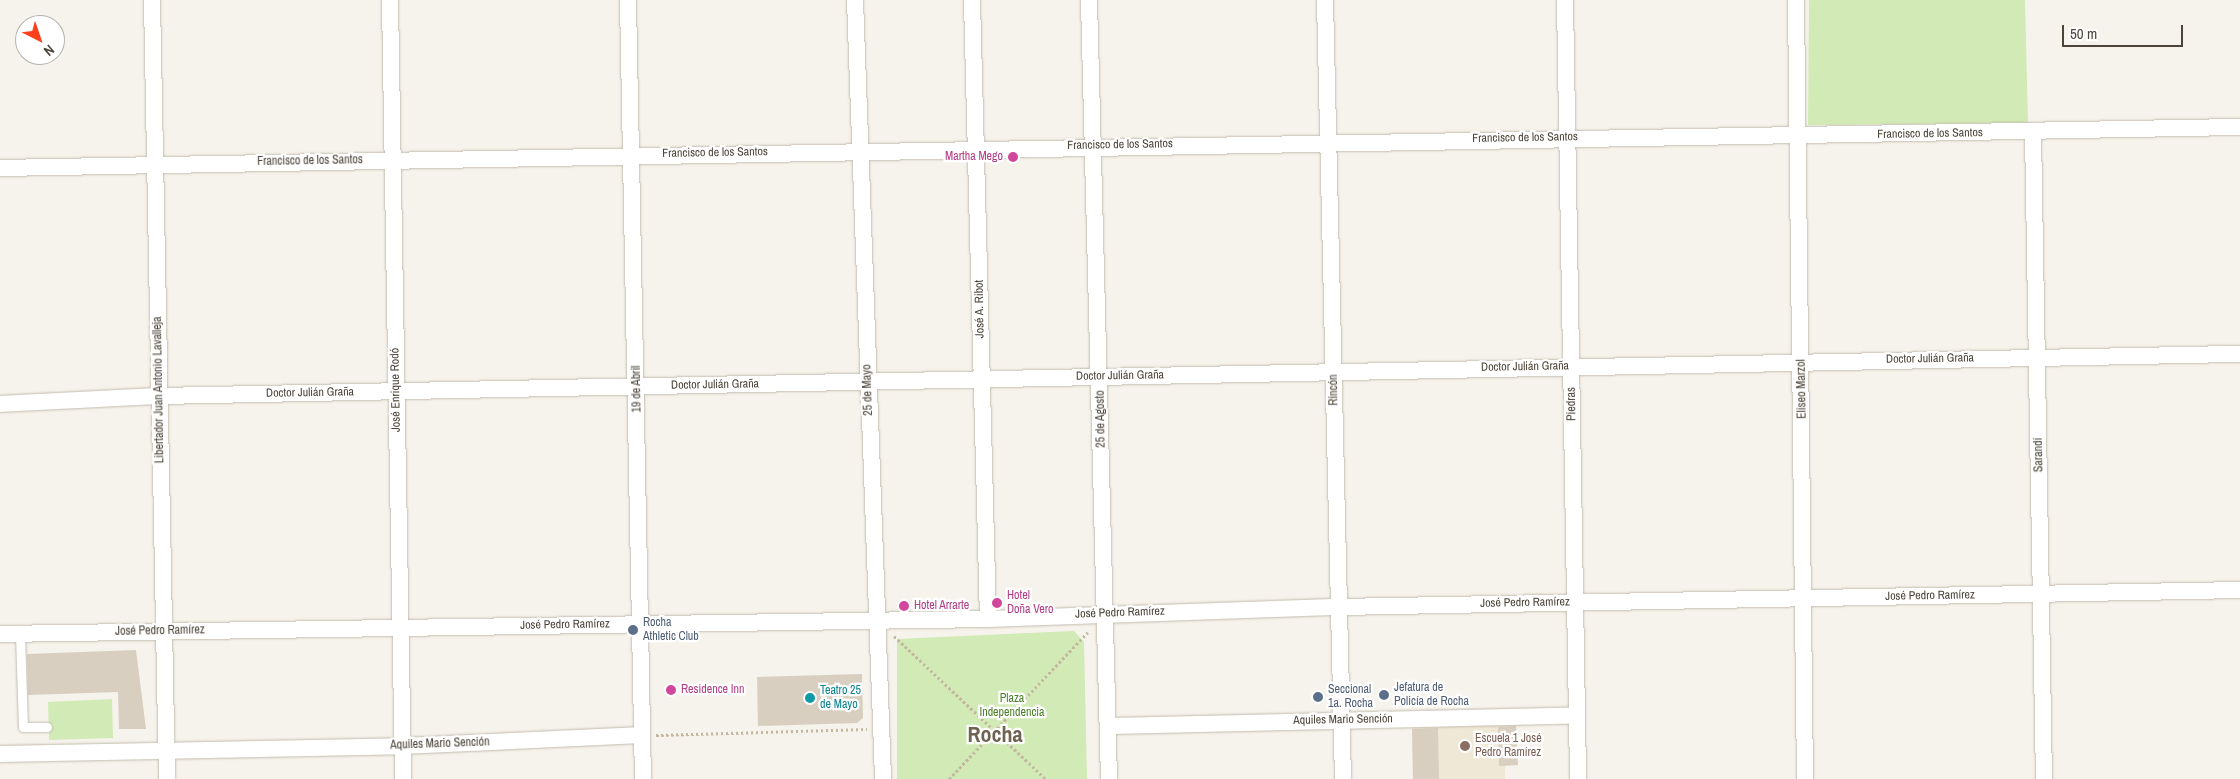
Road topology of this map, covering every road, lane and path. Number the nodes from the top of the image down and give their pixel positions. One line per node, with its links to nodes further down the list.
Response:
1 (152, 0): 20 (street, Libertador Juan Antonio Lavalleja)
2 (390, 0): 19 (street, José Enrique Rodó)
3 (628, 0): 18 (street, 19 de Abril)
4 (855, 0): 17 (street, 25 de Mayo)
5 (972, 0): 16 (street, José A. Ribot)
6 (1089, 0): 15 (street, 25 de Agosto)
7 (1325, 0): 14 (street, Rincón)
8 (1565, 0): 13 (street, Piedras)
9 (1796, 0): 12 (street, Eliseo Marzol)
10 (2240, 127): 11 (street, Francisco de los Santos)
11 (2033, 132): 12 (street, Francisco de los Santos); 23 (street, Sarandí)
12 (1799, 136): 13 (street, Francisco de los Santos); 24 (street, Eliseo Marzol)
13 (1568, 138): 14 (street, Francisco de los Santos); 25 (street, Piedras)
14 (1328, 140): 15 (street, Francisco de los Santos); 26 (street, Rincón)
15 (1094, 145): 16 (street, Francisco de los Santos); 27 (street, 25 de Agosto)
16 (976, 148): 17 (street, Francisco de los Santos); 28 (street, José A. Ribot)
17 (859, 149): 18 (street, Francisco de los Santos); 29 (street, 25 de Mayo)
18 (631, 155): 19 (street, Francisco de los Santos); 30 (street, 19 de Abril)
19 (393, 160): 20 (street, Francisco de los Santos); 31 (street, José Enrique Rodó)
20 (155, 165): 21 (street, Francisco de los Santos); 32 (street, Libertador Juan Antonio Lavalleja)
21 (0, 168)
22 (2240, 354): 23 (street, Doctor Julián Graña)
23 (2037, 356): 24 (street, Doctor Julián Graña); 35 (street, Sarandí)
24 (1801, 362): 25 (street, Doctor Julián Graña); 36 (street, Eliseo Marzol)
25 (1571, 366): 26 (street, Doctor Julián Graña); 37 (street, Piedras)
26 (1334, 372): 27 (street, Doctor Julián Graña); 38 (street, Rincón)
27 (1100, 377): 28 (street, Doctor Julián Graña); 39 (street, 25 de Agosto)
28 (982, 379): 29 (street, Doctor Julián Graña); 41 (street, José A. Ribot)
29 (868, 382): 30 (street, Doctor Julián Graña); 40 (street, 25 de Mayo)
30 (637, 386): 31 (street, Doctor Julián Graña); 42 (street, 19 de Abril)
31 (396, 391): 32 (street, Doctor Julián Graña); 43 (street, José Enrique Rodó)
32 (159, 396): 33 (street, Doctor Julián Graña); 44 (street, Libertador Juan Antonio Lavalleja)
33 (0, 404)
34 (2240, 590): 35 (street, José Pedro Ramírez)
35 (2042, 594): 36 (street, José Pedro Ramírez); 67 (street, Sarandí)
36 (1805, 598): 37 (street, José Pedro Ramírez); 66 (street, Eliseo Marzol)
37 (1575, 602): 38 (street, José Pedro Ramírez); 47 (street, Piedras)
38 (1339, 607): 39 (street, José Pedro Ramírez); 48 (street, Rincón)
39 (1105, 613): 41 (street, José Pedro Ramírez); 49 (street, 25 de Agosto); 52 (path)
40 (875, 618): 41 (street, José Pedro Ramírez); 42 (street, José Pedro Ramírez); 51 (street, 25 de Mayo); 52 (path)
41 (988, 619)
42 (641, 623): 43 (street, José Pedro Ramírez); 53 (street, 19 de Abril)
43 (400, 628): 44 (street, José Pedro Ramírez); 54 (street, José Enrique Rodó)
44 (165, 630): 46 (street, José Pedro Ramírez); 55 (street, Libertador Juan Antonio Lavalleja)
45 (0, 634): 46 (street, José Pedro Ramírez)
46 (20, 634): 50 (lane)
47 (1577, 715): 48 (street, Aquiles Mario Sención); 65 (street, Piedras)
48 (1343, 720): 49 (street, Aquiles Mario Sención); 64 (street, Rincón)
49 (1108, 726): 63 (street, 25 de Agosto)
50 (47, 727)
51 (881, 729): 53 (path); 60 (street, 25 de Mayo)
52 (995, 730): 61 (path); 62 (path)
53 (642, 735): 54 (street, Aquiles Mario Sención); 59 (street, 19 de Abril)
54 (402, 746): 55 (street, Aquiles Mario Sención); 58 (street, José Enrique Rodó)
55 (167, 749): 56 (street, Aquiles Mario Sención); 57 (street, Libertador Juan Antonio Lavalleja)
56 (0, 754)
57 (167, 779)
58 (403, 779)
59 (643, 779)
60 (883, 779)
61 (949, 779)
62 (1046, 779)
63 (1110, 779)
64 (1344, 779)
65 (1578, 779)
66 (1805, 779)
67 (2044, 779)

